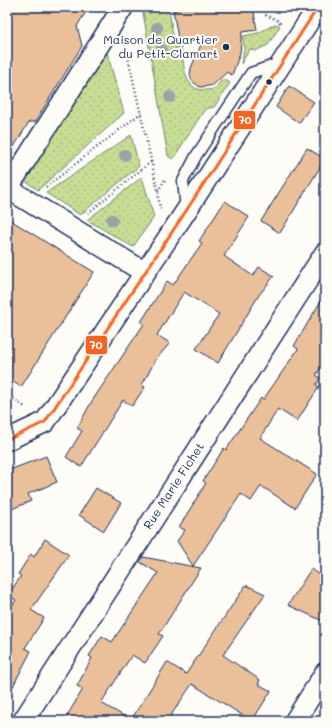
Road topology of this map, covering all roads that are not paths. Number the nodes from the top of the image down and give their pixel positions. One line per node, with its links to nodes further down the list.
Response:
1 (318, 7): 5 (street)
2 (120, 11): 3 (street)
3 (7, 188): 5 (street)
4 (325, 253): 8 (street, Rue Marie Fichet)
5 (144, 272): 6 (street)
6 (7, 440)
7 (325, 673): 9 (street)
8 (23, 721)
9 (295, 721)

